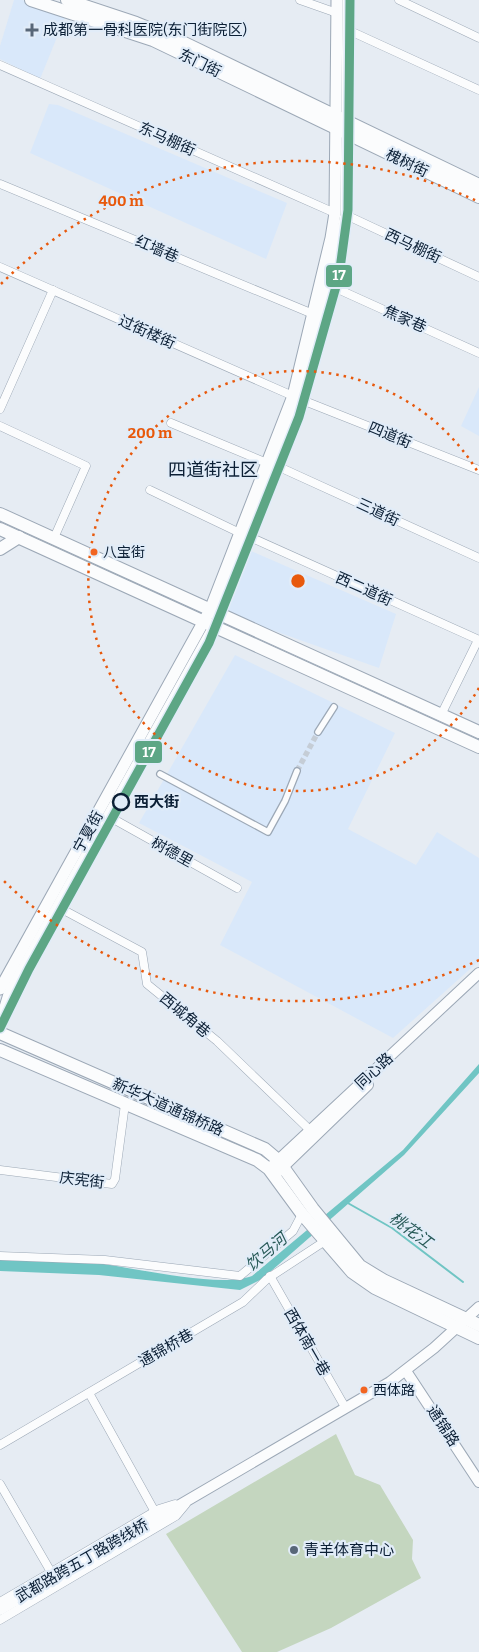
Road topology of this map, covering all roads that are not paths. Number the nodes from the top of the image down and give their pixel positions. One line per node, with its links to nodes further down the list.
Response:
1 (31, 0): 12 (main road, 东门街)
2 (67, 0): 12 (main road, 东门街)
3 (300, 0): 7 (street)
4 (337, 0): 7 (main road)
5 (348, 0): 8 (main road)
6 (399, 0): 9 (street)
7 (337, 14): 12 (main road)
8 (348, 30): 11 (street); 12 (main road)
9 (479, 38)
10 (0, 65): 16 (street, 东马棚街)
11 (479, 90)
12 (341, 126): 14 (main road, 槐树街); 15 (main road, 槐树街); 16 (main road)
13 (0, 184): 21 (street, 红墙巷)
14 (479, 185)
15 (479, 197)
16 (340, 214): 18 (street, 西马棚街); 19 (main road); 21 (main road)
17 (0, 267): 20 (street, 过街楼街)
18 (479, 277)
19 (330, 286): 22 (street, 焦家巷); 23 (main road)
20 (53, 290): 23 (street, 过街楼街); 24 (street)
21 (313, 314): 23 (main road)
22 (479, 353)
23 (298, 398): 27 (main road); 28 (street, 四道街)
24 (0, 409)
25 (171, 423): 27 (street, 三道街)
26 (0, 426): 34 (street)
27 (272, 465): 32 (main road); 36 (street, 三道街)
28 (479, 470)
29 (150, 490): 32 (street, 西二道街)
30 (0, 514): 34 (main road)
31 (0, 529): 33 (main road)
32 (245, 535): 37 (main road); 39 (street, 西二道街)
33 (19, 537): 35 (main road); 38 (main road)
34 (54, 538): 37 (main road)
35 (0, 549)
36 (479, 558)
37 (214, 612): 38 (main road); 41 (main road)
38 (209, 625): 44 (main road); 47 (main road, 宁夏街); 52 (main road, 宁夏街)
39 (478, 640): 41 (street)
40 (334, 707): 42 (street)
41 (441, 715): 43 (main road)
42 (318, 732)
43 (479, 732)
44 (479, 747)
45 (297, 771): 46 (street)
46 (160, 774)
47 (108, 816): 48 (street, 树德里); 49 (main road, 宁夏街)
48 (236, 888)
49 (58, 907): 53 (main road, 宁夏街); 57 (street, 西城角巷)
50 (479, 973): 57 (street, 同心路)
51 (479, 979): 57 (street)
52 (0, 989)
53 (0, 1024)
54 (0, 1033): 58 (main road, 新华大道通锦桥路)
55 (0, 1050): 56 (main road, 新华大道通锦桥路)
56 (126, 1104): 58 (main road, 新华大道通锦桥路); 59 (street, 庆宪街)
57 (313, 1132): 58 (street)
58 (276, 1168): 60 (main road, 新华大道通锦桥路)
59 (0, 1170)
60 (307, 1213): 61 (main road, 新华大道通锦桥路); 62 (street)
61 (326, 1237): 63 (street, 通锦桥巷); 65 (main road)
62 (0, 1256)
63 (270, 1276): 68 (street, 通锦桥巷); 69 (street, 西体南一巷)
64 (479, 1308): 65 (street)
65 (468, 1324): 66 (main road); 67 (street)
66 (479, 1338)
67 (406, 1371): 69 (street); 71 (street, 通锦路)
68 (89, 1393): 70 (street, 通锦桥巷); 74 (street)
69 (345, 1407): 73 (street)
70 (0, 1445)
71 (479, 1482)
72 (0, 1484): 75 (street)
73 (189, 1500): 74 (street); 77 (street)
74 (160, 1513): 75 (street); 76 (street, 武都路跨五丁路跨线桥)
75 (51, 1572): 76 (street)
76 (0, 1603)
77 (0, 1620)

